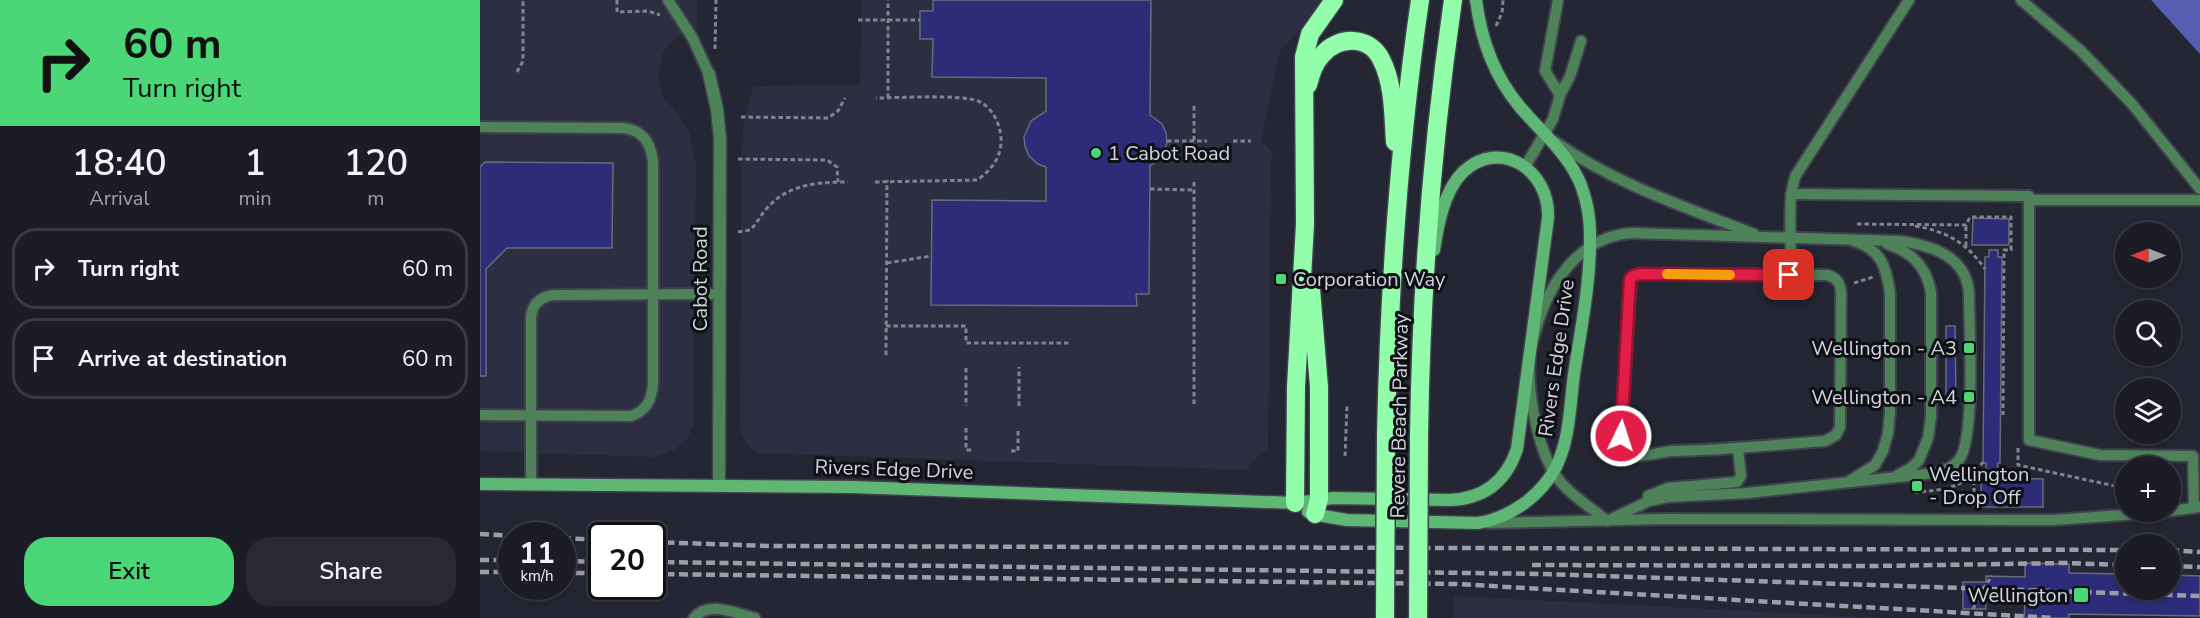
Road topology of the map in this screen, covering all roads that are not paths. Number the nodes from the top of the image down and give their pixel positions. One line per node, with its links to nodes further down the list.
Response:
1 (668, 0): 10 (lane)
2 (1334, 0): 12 (highway)
3 (1420, 0): 20 (highway, Revere Beach Parkway)
4 (1453, 0): 30 (highway, Revere Beach Parkway)
5 (1476, 0): 14 (main road, Rivers Edge Drive)
6 (1558, 0): 11 (lane)
7 (1909, 0): 17 (lane)
8 (2021, 0): 16 (lane)
9 (1581, 42): 11 (lane)
10 (708, 74): 29 (street, Cabot Road)
11 (1560, 95): 14 (lane)
12 (1305, 107): 20 (highway); 21 (highway)
13 (480, 127): 28 (lane)
14 (1545, 134): 15 (lane); 22 (lane); 26 (main road, Rivers Edge Drive)
15 (1526, 167): 30 (main road); 31 (main road, Rivers Edge Drive)
16 (2200, 189)
17 (1791, 194): 18 (lane); 23 (lane)
18 (2030, 200): 19 (lane); 43 (lane)
19 (2200, 200)
20 (1397, 208): 50 (highway, Revere Beach Parkway, bridge)
21 (1305, 224): 41 (highway); 42 (highway)
22 (1763, 237): 23 (lane); 26 (lane)
23 (1791, 237): 24 (lane); 27 (lane)
24 (1844, 238): 25 (lane); 40 (lane)
25 (1870, 239): 36 (lane); 36 (lane)
26 (1590, 245): 31 (lane); 35 (main road, Rivers Edge Drive)
27 (1789, 275): 34 (lane); 34 (lane)
28 (653, 294): 29 (lane); 33 (lane); 33 (lane)
29 (720, 294): 39 (street, Cabot Road)
30 (1422, 334): 51 (highway, Revere Beach Parkway, bridge)
31 (1530, 355): 35 (lane); 42 (main road, Rivers Edge Drive)
32 (480, 415): 33 (lane)
33 (531, 416): 38 (lane)
34 (1738, 448): 46 (lane)
35 (1553, 472): 46 (lane); 47 (main road, Rivers Edge Drive)
36 (1889, 479): 40 (lane)
37 (484, 483): 38 (main road, Rivers Edge Drive)
38 (531, 484): 39 (main road, Rivers Edge Drive)
39 (719, 485): 41 (main road, Rivers Edge Drive)
40 (1833, 485): 46 (lane)
41 (1295, 503): 42 (main road, Rivers Edge Drive)
42 (1317, 506): 47 (main road, Rivers Edge Drive)
43 (2197, 507): 44 (lane)
44 (2181, 509)
45 (2115, 516): 46 (lane)
46 (1606, 521): 47 (lane)
47 (1478, 523)
48 (694, 618): 49 (lane)
49 (755, 618)
50 (1385, 618)
51 (1418, 618)

